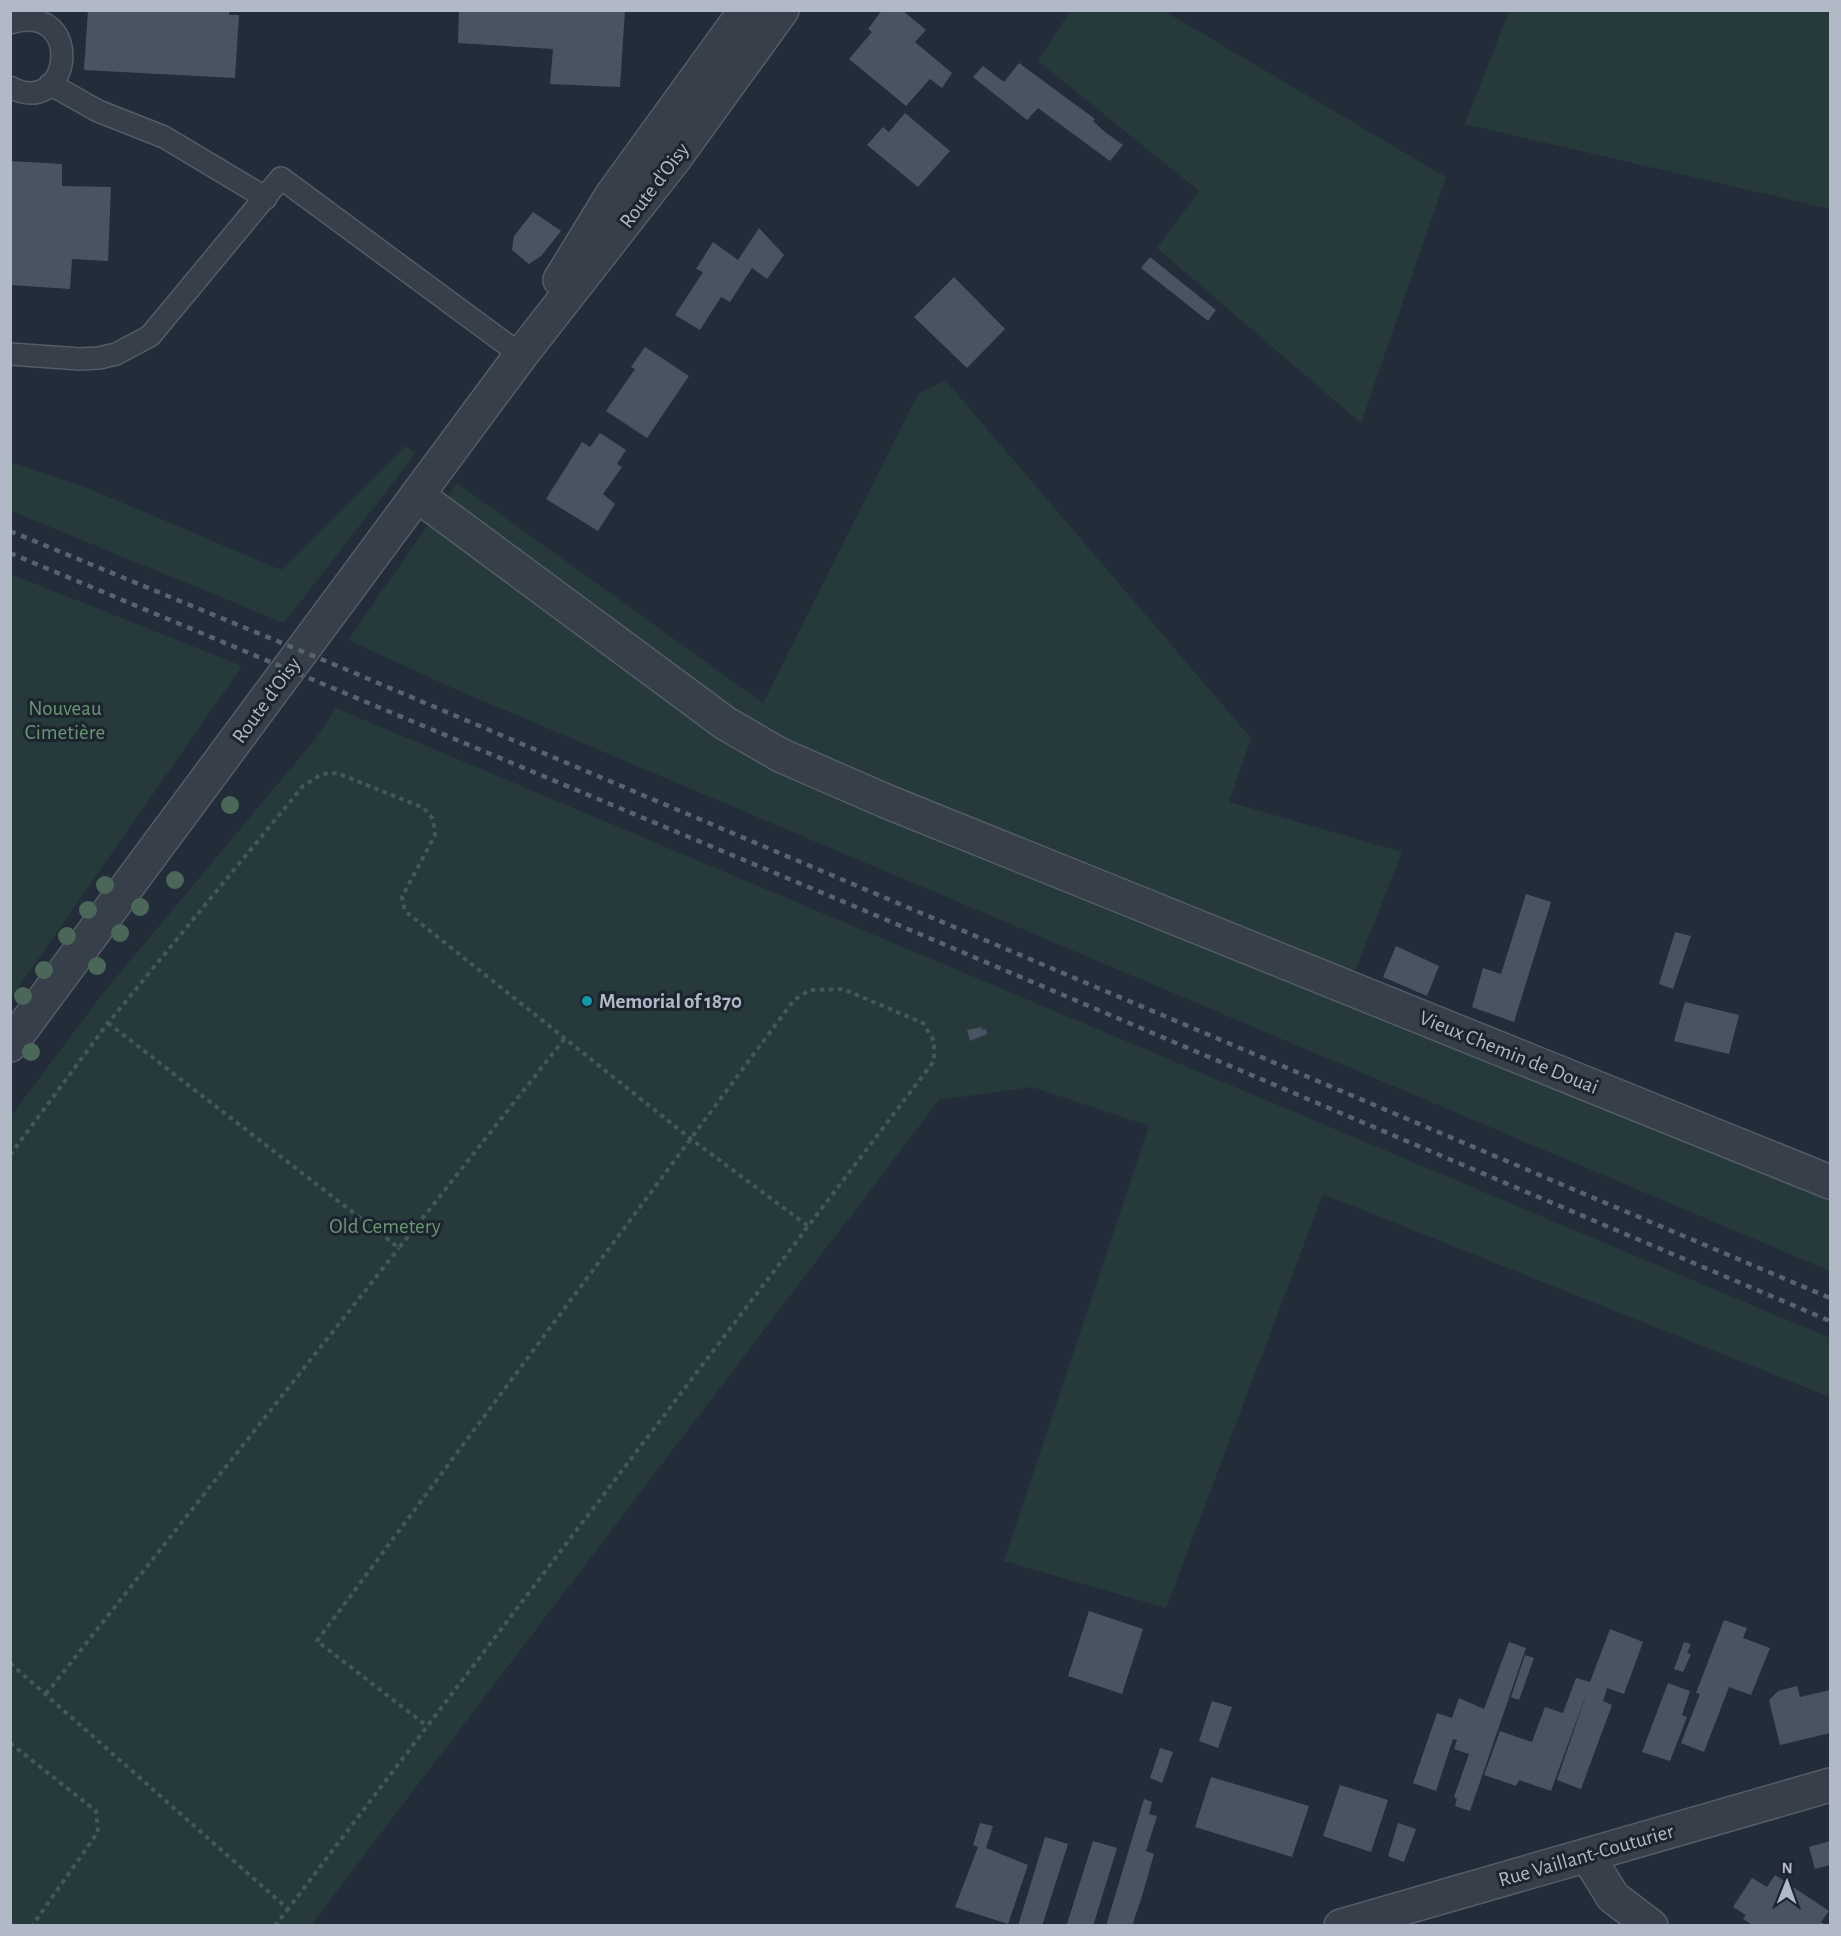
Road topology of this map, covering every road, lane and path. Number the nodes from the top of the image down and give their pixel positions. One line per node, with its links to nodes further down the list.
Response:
1 (746, 10): 8 (street, Route d'Oisy)
2 (782, 10): 8 (street, Route d'Oisy)
3 (10, 23): 4 (lane)
4 (51, 84): 5 (lane); 6 (lane)
5 (10, 87)
6 (266, 198): 7 (lane); 8 (lane)
7 (10, 354)
8 (521, 355): 9 (street, Route d'Oisy)
9 (417, 495): 12 (street, Route d'Oisy); 15 (street, Vieux Chemin de Douai)
10 (108, 1023): 11 (path); 14 (path); 17 (path)
11 (565, 1038): 13 (path); 17 (path)
12 (10, 1045)
13 (691, 1138): 16 (path); 16 (path); 20 (path)
14 (10, 1155)
15 (1830, 1182)
16 (808, 1226): 20 (path)
17 (399, 1248): 19 (path)
18 (11, 1664): 19 (path)
19 (46, 1694): 24 (path)
20 (427, 1726): 24 (path)
21 (10, 1743): 25 (path)
22 (1830, 1785): 23 (street, Rue Vaillant-Couturier)
23 (1587, 1855): 27 (street, Rue Vaillant-Couturier); 28 (street)
24 (288, 1909): 26 (path)
25 (32, 1926)
26 (275, 1926)
27 (1341, 1926)
28 (1651, 1926)

